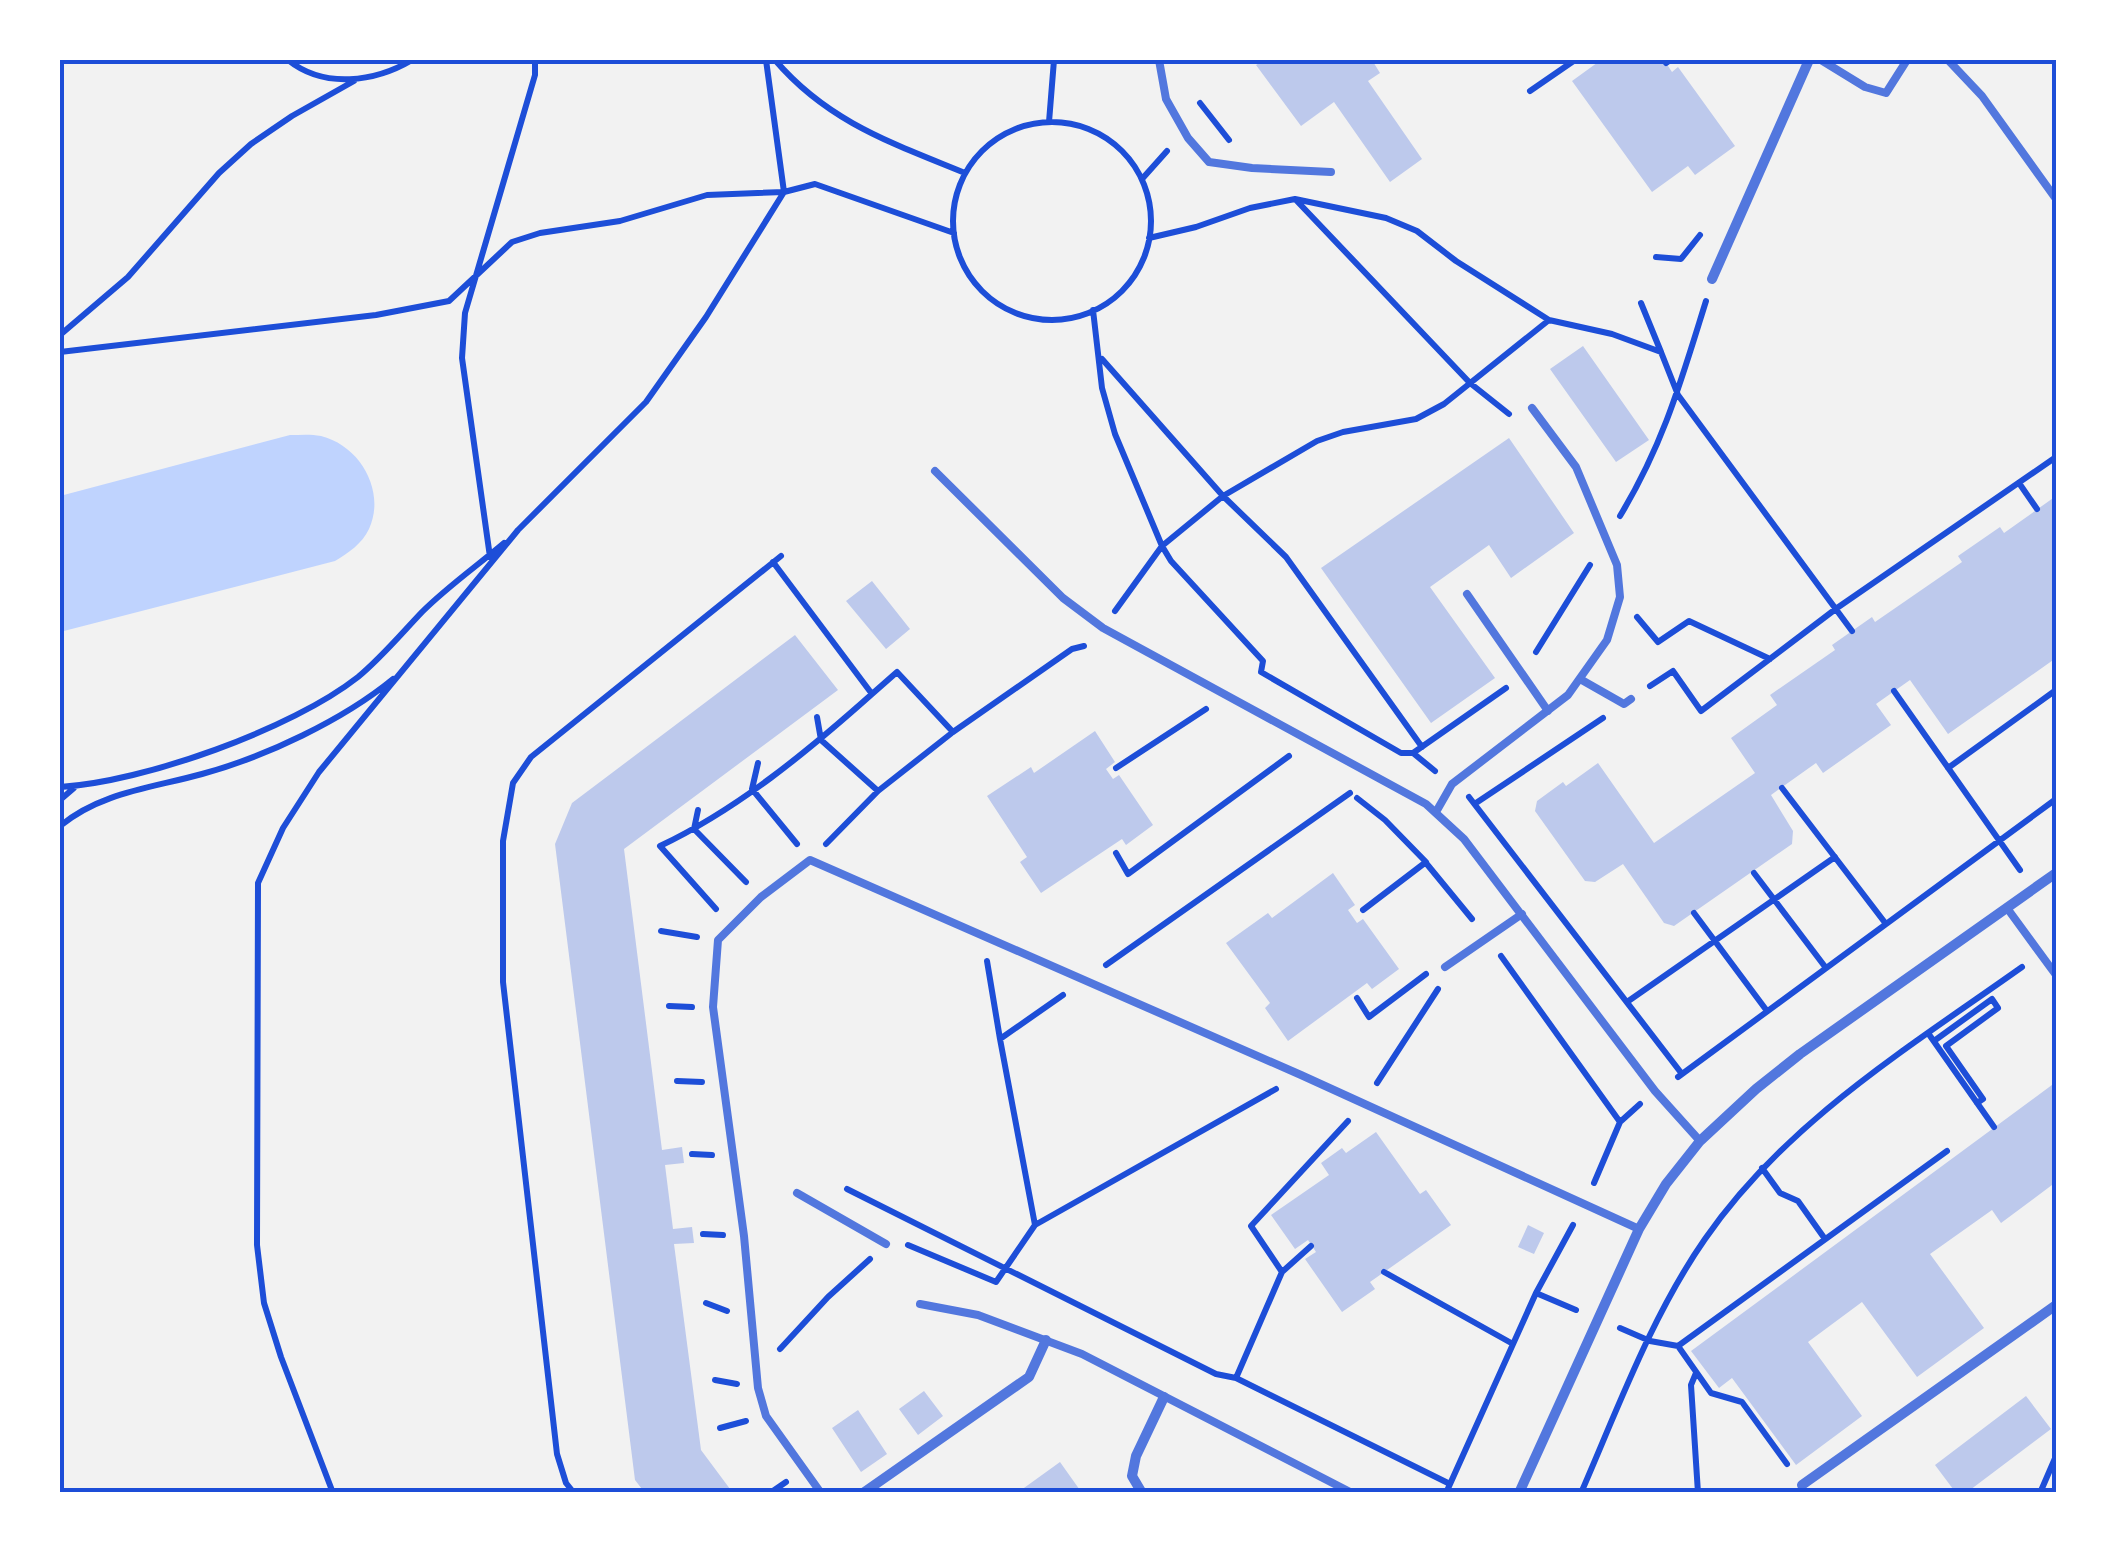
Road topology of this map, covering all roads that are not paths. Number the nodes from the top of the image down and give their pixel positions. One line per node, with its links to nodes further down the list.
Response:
1 (1159, 60): 6 (lane)
2 (1809, 60): 8 (street)
3 (1822, 60): 4 (lane)
4 (1906, 60)
5 (1948, 60): 7 (lane)
6 (1331, 172)
7 (2056, 200)
8 (1712, 279)
9 (1532, 408): 12 (lane)
10 (935, 471): 15 (lane)
11 (1467, 594): 14 (lane)
12 (1580, 679): 13 (lane); 14 (lane)
13 (1628, 701)
14 (1548, 711): 15 (lane)
15 (1436, 812): 18 (lane)
16 (2056, 873): 17 (street)
17 (2007, 908): 20 (lane); 21 (street)
18 (1522, 914): 19 (lane); 21 (lane)
19 (1446, 967)
20 (2056, 975)
21 (1700, 1142): 23 (street)
22 (797, 1193): 24 (lane)
23 (1639, 1229): 30 (lane); 34 (street)
24 (886, 1244)
25 (920, 1304): 27 (lane)
26 (2056, 1305): 29 (street)
27 (1046, 1340): 28 (lane); 31 (street)
28 (1164, 1397): 32 (street); 33 (lane)
29 (1802, 1485)
30 (821, 1493)
31 (863, 1493)
32 (1142, 1493)
33 (1352, 1493)
34 (1519, 1493)

